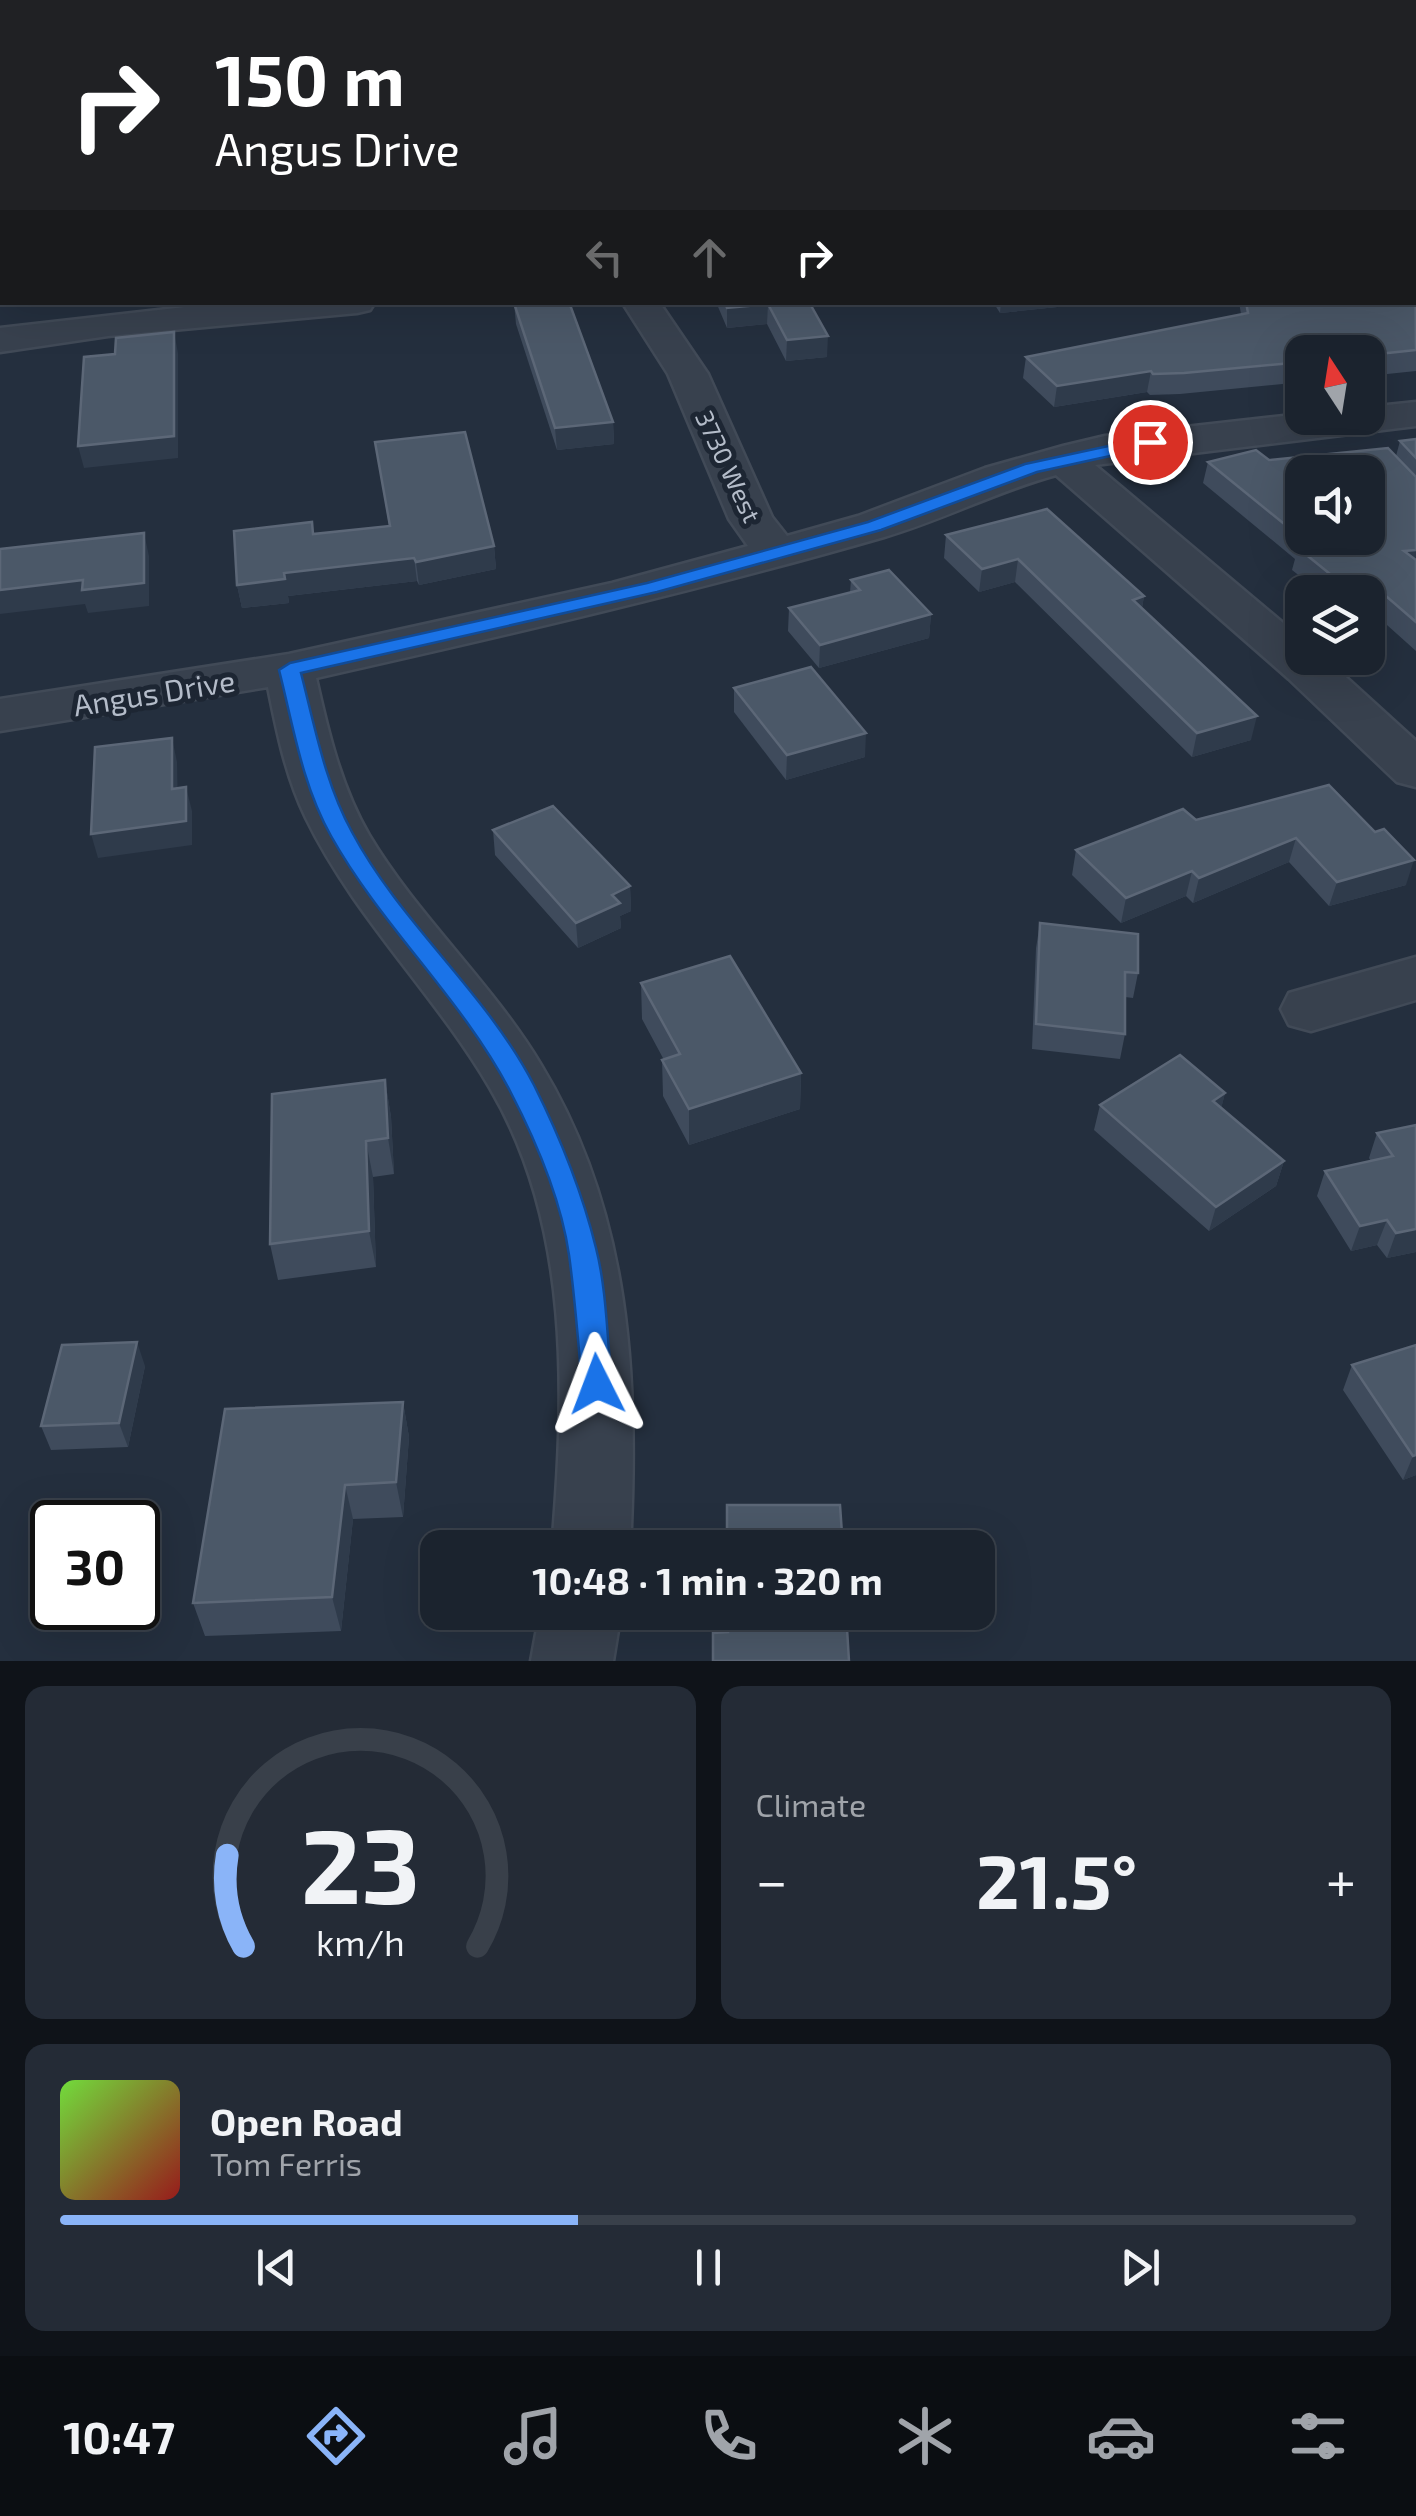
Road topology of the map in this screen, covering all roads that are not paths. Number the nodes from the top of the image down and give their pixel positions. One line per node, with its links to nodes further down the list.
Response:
1 (298, 305): 3 (street)
2 (642, 305): 7 (street, 3730 West)
3 (200, 310): 4 (street)
4 (0, 340)
5 (1416, 414): 6 (street, Angus Drive)
6 (1063, 459): 7 (street, Angus Drive); 10 (street)
7 (776, 554): 8 (street, Angus Drive)
8 (290, 670): 9 (street, Angus Drive); 13 (street)
9 (0, 715)
10 (1416, 770)
11 (1416, 978): 12 (street)
12 (1311, 1008)
13 (593, 1530)
14 (577, 1630): 15 (street)
15 (572, 1661)

